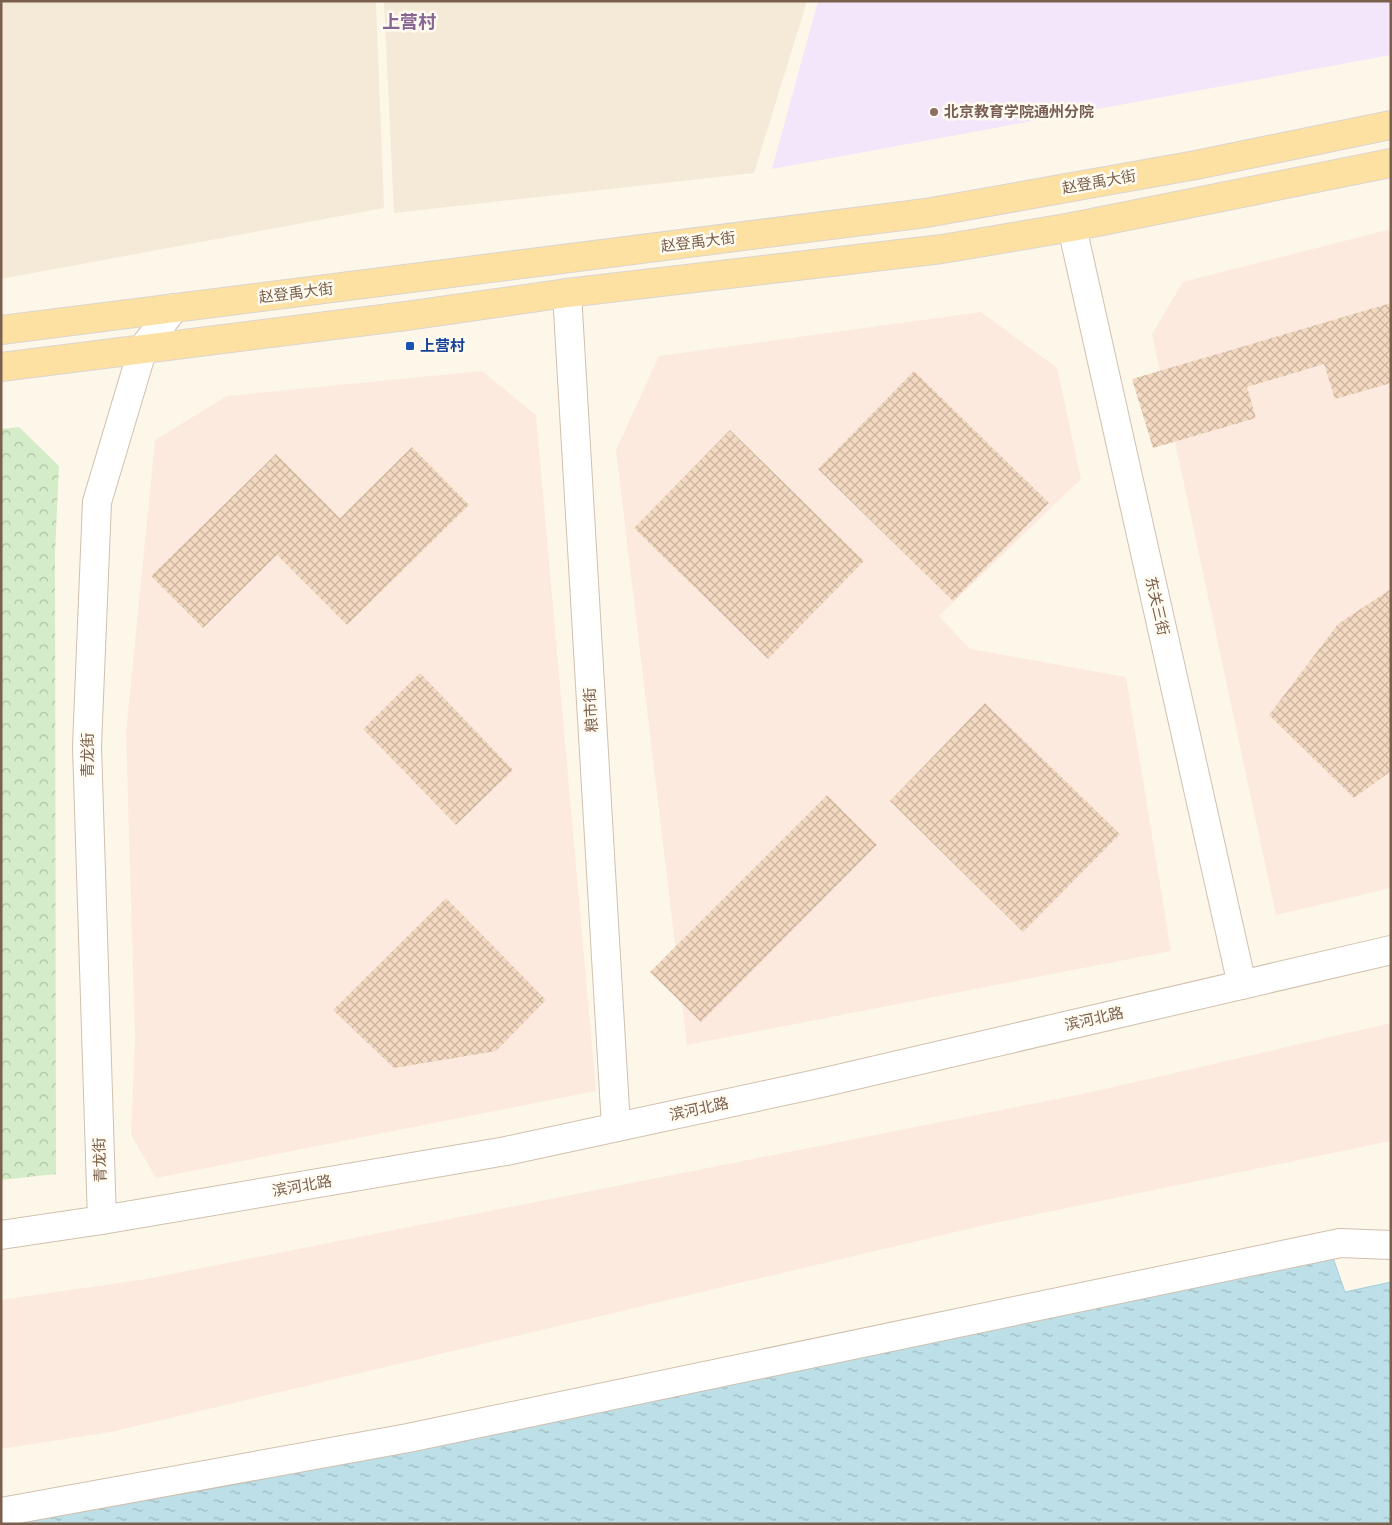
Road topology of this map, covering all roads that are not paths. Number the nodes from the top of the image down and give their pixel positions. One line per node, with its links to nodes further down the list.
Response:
1 (1391, 125): 5 (main road, 赵登禹大街)
2 (1391, 163): 3 (main road)
3 (1072, 227): 4 (main road); 10 (street, 东关三街)
4 (567, 294): 7 (main road); 11 (street, 粮市街)
5 (174, 308): 6 (main road, 赵登禹大街); 7 (street, 青龙街)
6 (1, 330)
7 (143, 348): 8 (main road); 12 (street, 青龙街)
8 (1, 366)
9 (1391, 950): 10 (street, 滨河北路)
10 (1242, 985): 11 (street, 滨河北路)
11 (616, 1127): 12 (street, 滨河北路)
12 (102, 1220): 13 (street, 滨河北路)
13 (1, 1235)
14 (1391, 1245): 15 (street)
15 (1, 1512)

